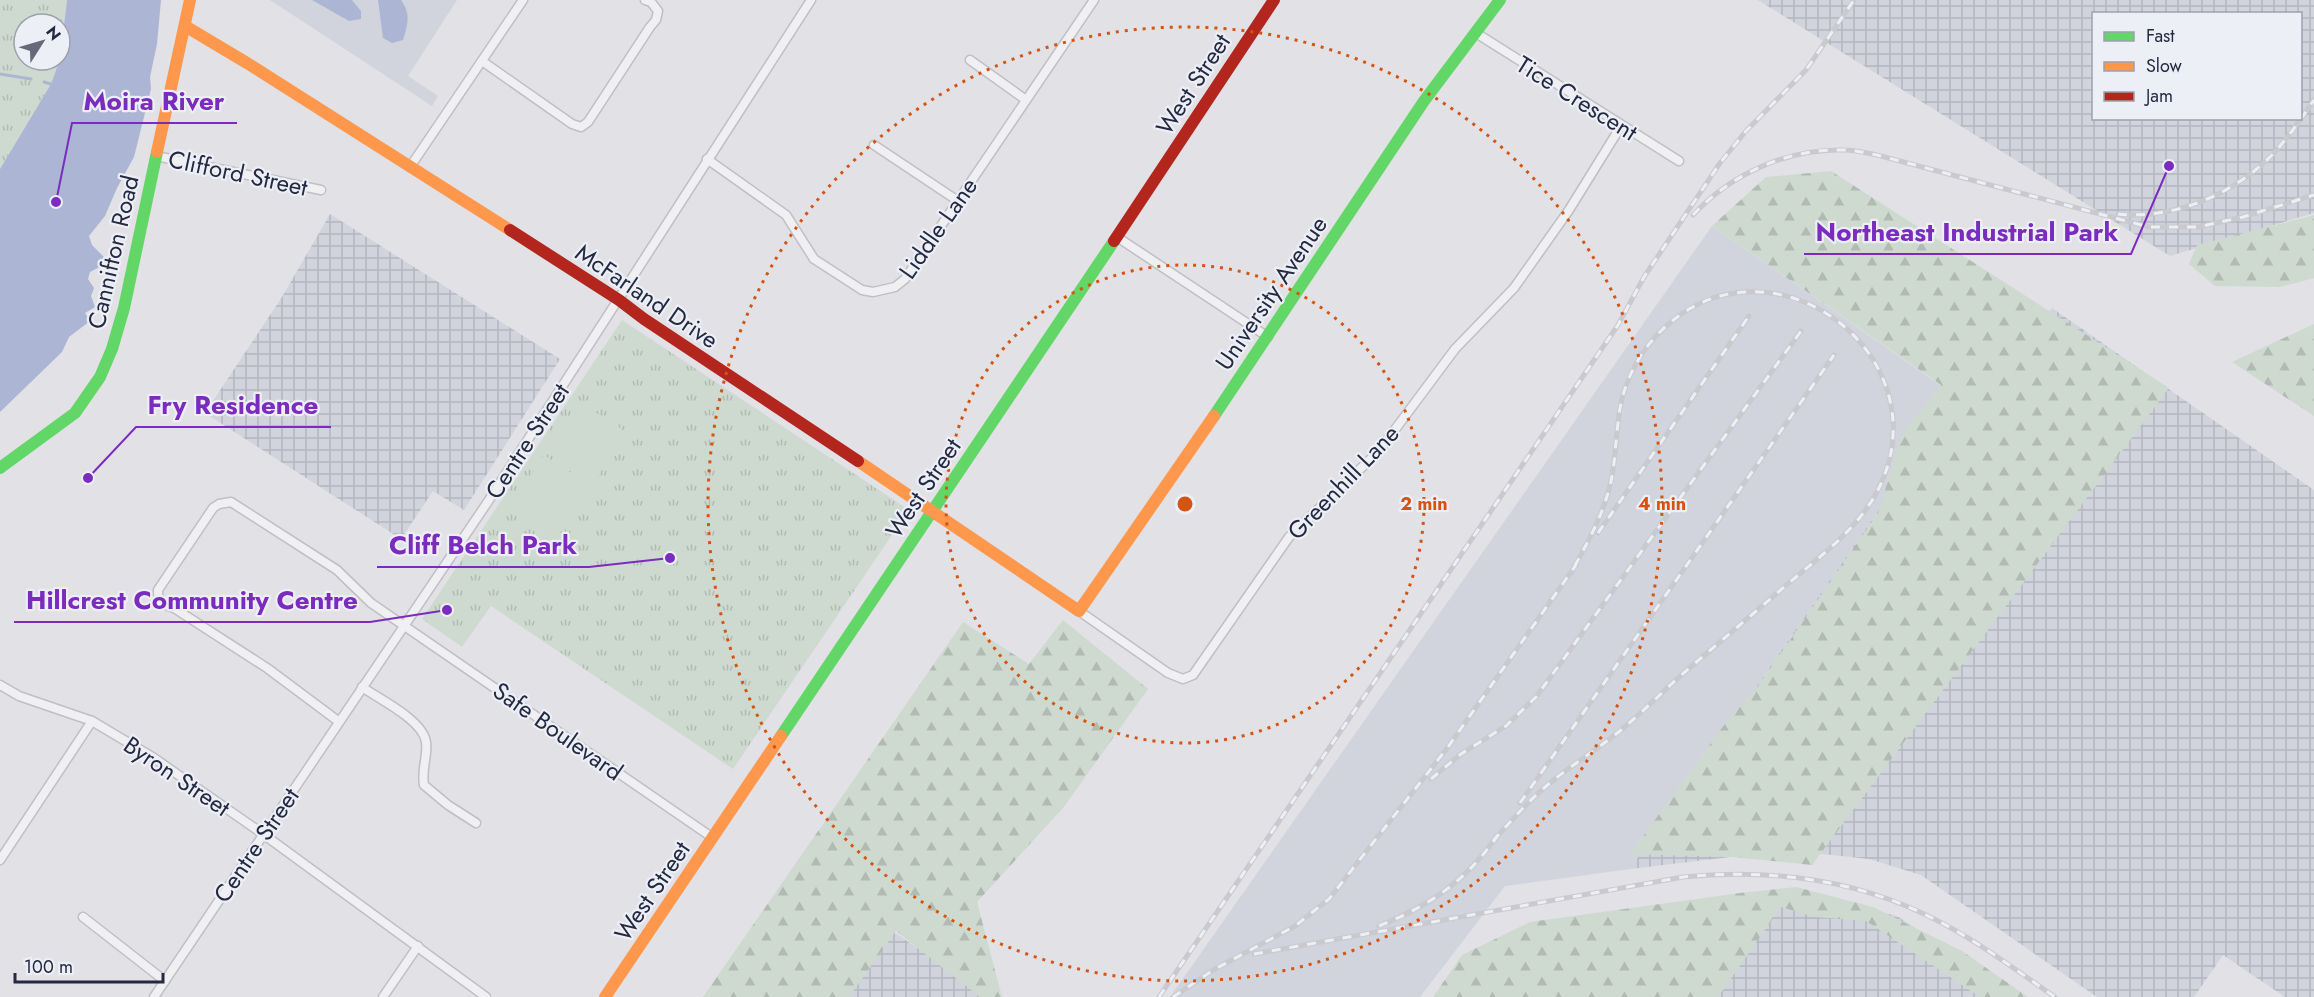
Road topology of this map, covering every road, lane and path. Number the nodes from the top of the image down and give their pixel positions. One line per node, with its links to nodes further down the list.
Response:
1 (190, 0): 8 (street, Cannifton Road)
2 (523, 0): 11 (street)
3 (645, 0): 11 (street)
4 (811, 0): 16 (street, Centre Street)
5 (1094, 0): 12 (street, Liddle Lane)
6 (1274, 0): 21 (street, West Street)
7 (1500, 0): 9 (street, University Avenue)
8 (185, 26): 15 (street, Cannifton Road); 18 (street, McFarland Drive)
9 (1476, 33): 13 (street, Tice Crescent); 23 (street, University Avenue)
10 (970, 60): 12 (street)
11 (482, 61): 18 (street)
12 (1026, 100): 20 (street, Liddle Lane)
13 (1621, 126): 17 (street, Tice Crescent); 26 (street, Greenhill Lane)
14 (874, 145): 20 (street)
15 (156, 156): 19 (street, Clifford Street); 24 (street, Cannifton Road)
16 (707, 159): 20 (street, Liddle Lane); 22 (street, Centre Street)
17 (1679, 161)
18 (410, 167): 22 (street, McFarland Drive)
19 (321, 190)
20 (958, 201)
21 (1117, 237): 23 (street); 25 (street, West Street)
22 (619, 300): 25 (street, McFarland Drive); 27 (street, Centre Street)
23 (1268, 337): 26 (street, University Avenue)
24 (0, 468)
25 (933, 511): 26 (street, McFarland Drive); 34 (street, West Street)
26 (1079, 611)
27 (403, 624): 29 (street, Centre Street); 31 (street, Safe Boulevard); 34 (street, Safe Boulevard)
28 (0, 684): 30 (street, Byron Street)
29 (362, 687): 31 (street, Centre Street); 32 (street)
30 (92, 721): 33 (street, Byron Street); 35 (street)
31 (338, 721): 33 (street, Centre Street)
32 (477, 823)
33 (263, 834): 37 (street, Byron Street); 38 (street, Centre Street)
34 (713, 838): 42 (street, West Street)
35 (0, 860)
36 (83, 917): 38 (street)
37 (418, 946): 40 (street); 41 (street, Byron Street)
38 (165, 981): 39 (street, Centre Street)
39 (154, 997)
40 (383, 997)
41 (486, 997)
42 (605, 997)

